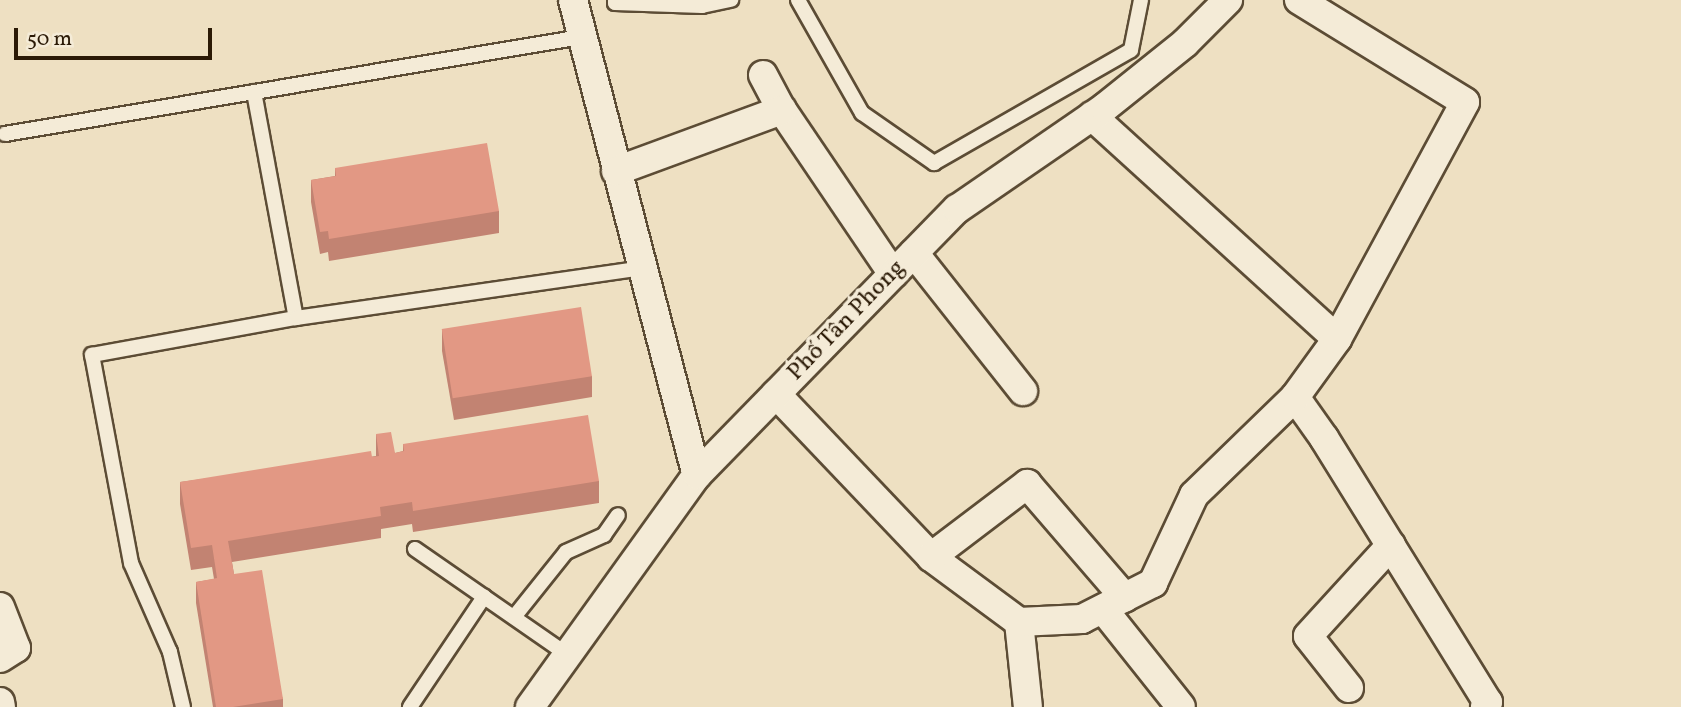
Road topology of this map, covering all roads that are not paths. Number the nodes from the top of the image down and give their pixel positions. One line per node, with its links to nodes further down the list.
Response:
1 (573, 0): 8 (street)
2 (615, 0): 3 (lane)
3 (731, 0)
4 (798, 0): 5 (lane)
5 (1141, 0)
6 (1228, 0): 12 (street, Phố Tân Phong)
7 (1299, 0): 19 (street)
8 (581, 37): 10 (lane); 14 (street)
9 (763, 75): 11 (street)
10 (254, 92): 13 (lane); 18 (lane)
11 (782, 110): 14 (street); 17 (street)
12 (1092, 116): 15 (street, Phố Tân Phong); 19 (street)
13 (5, 134)
14 (616, 171): 16 (street)
15 (914, 253): 17 (street, Phố Tân Phong); 20 (street)
16 (642, 268): 18 (lane); 23 (street)
17 (893, 274): 21 (street, Phố Tân Phong)
18 (296, 318): 36 (lane)
19 (1337, 340): 22 (street)
20 (1023, 391)
21 (776, 394): 23 (street, Phố Tân Phong); 27 (street)
22 (1295, 397): 25 (street); 29 (street)
23 (696, 475): 33 (street, Phố Tân Phong)
24 (618, 515): 31 (lane)
25 (1391, 545): 35 (street); 41 (street)
26 (415, 549): 28 (lane)
27 (931, 557): 29 (street); 32 (street)
28 (484, 597): 31 (lane); 37 (lane)
29 (1114, 603): 32 (street); 40 (street)
30 (0, 607): 34 (street)
31 (514, 617): 33 (lane)
32 (1019, 622): 39 (street)
33 (568, 655): 38 (street, Phố Tân Phong)
34 (0, 658)
35 (1349, 688)
36 (183, 707)
37 (410, 707)
38 (530, 707)
39 (1028, 707)
40 (1181, 707)
41 (1485, 707)

